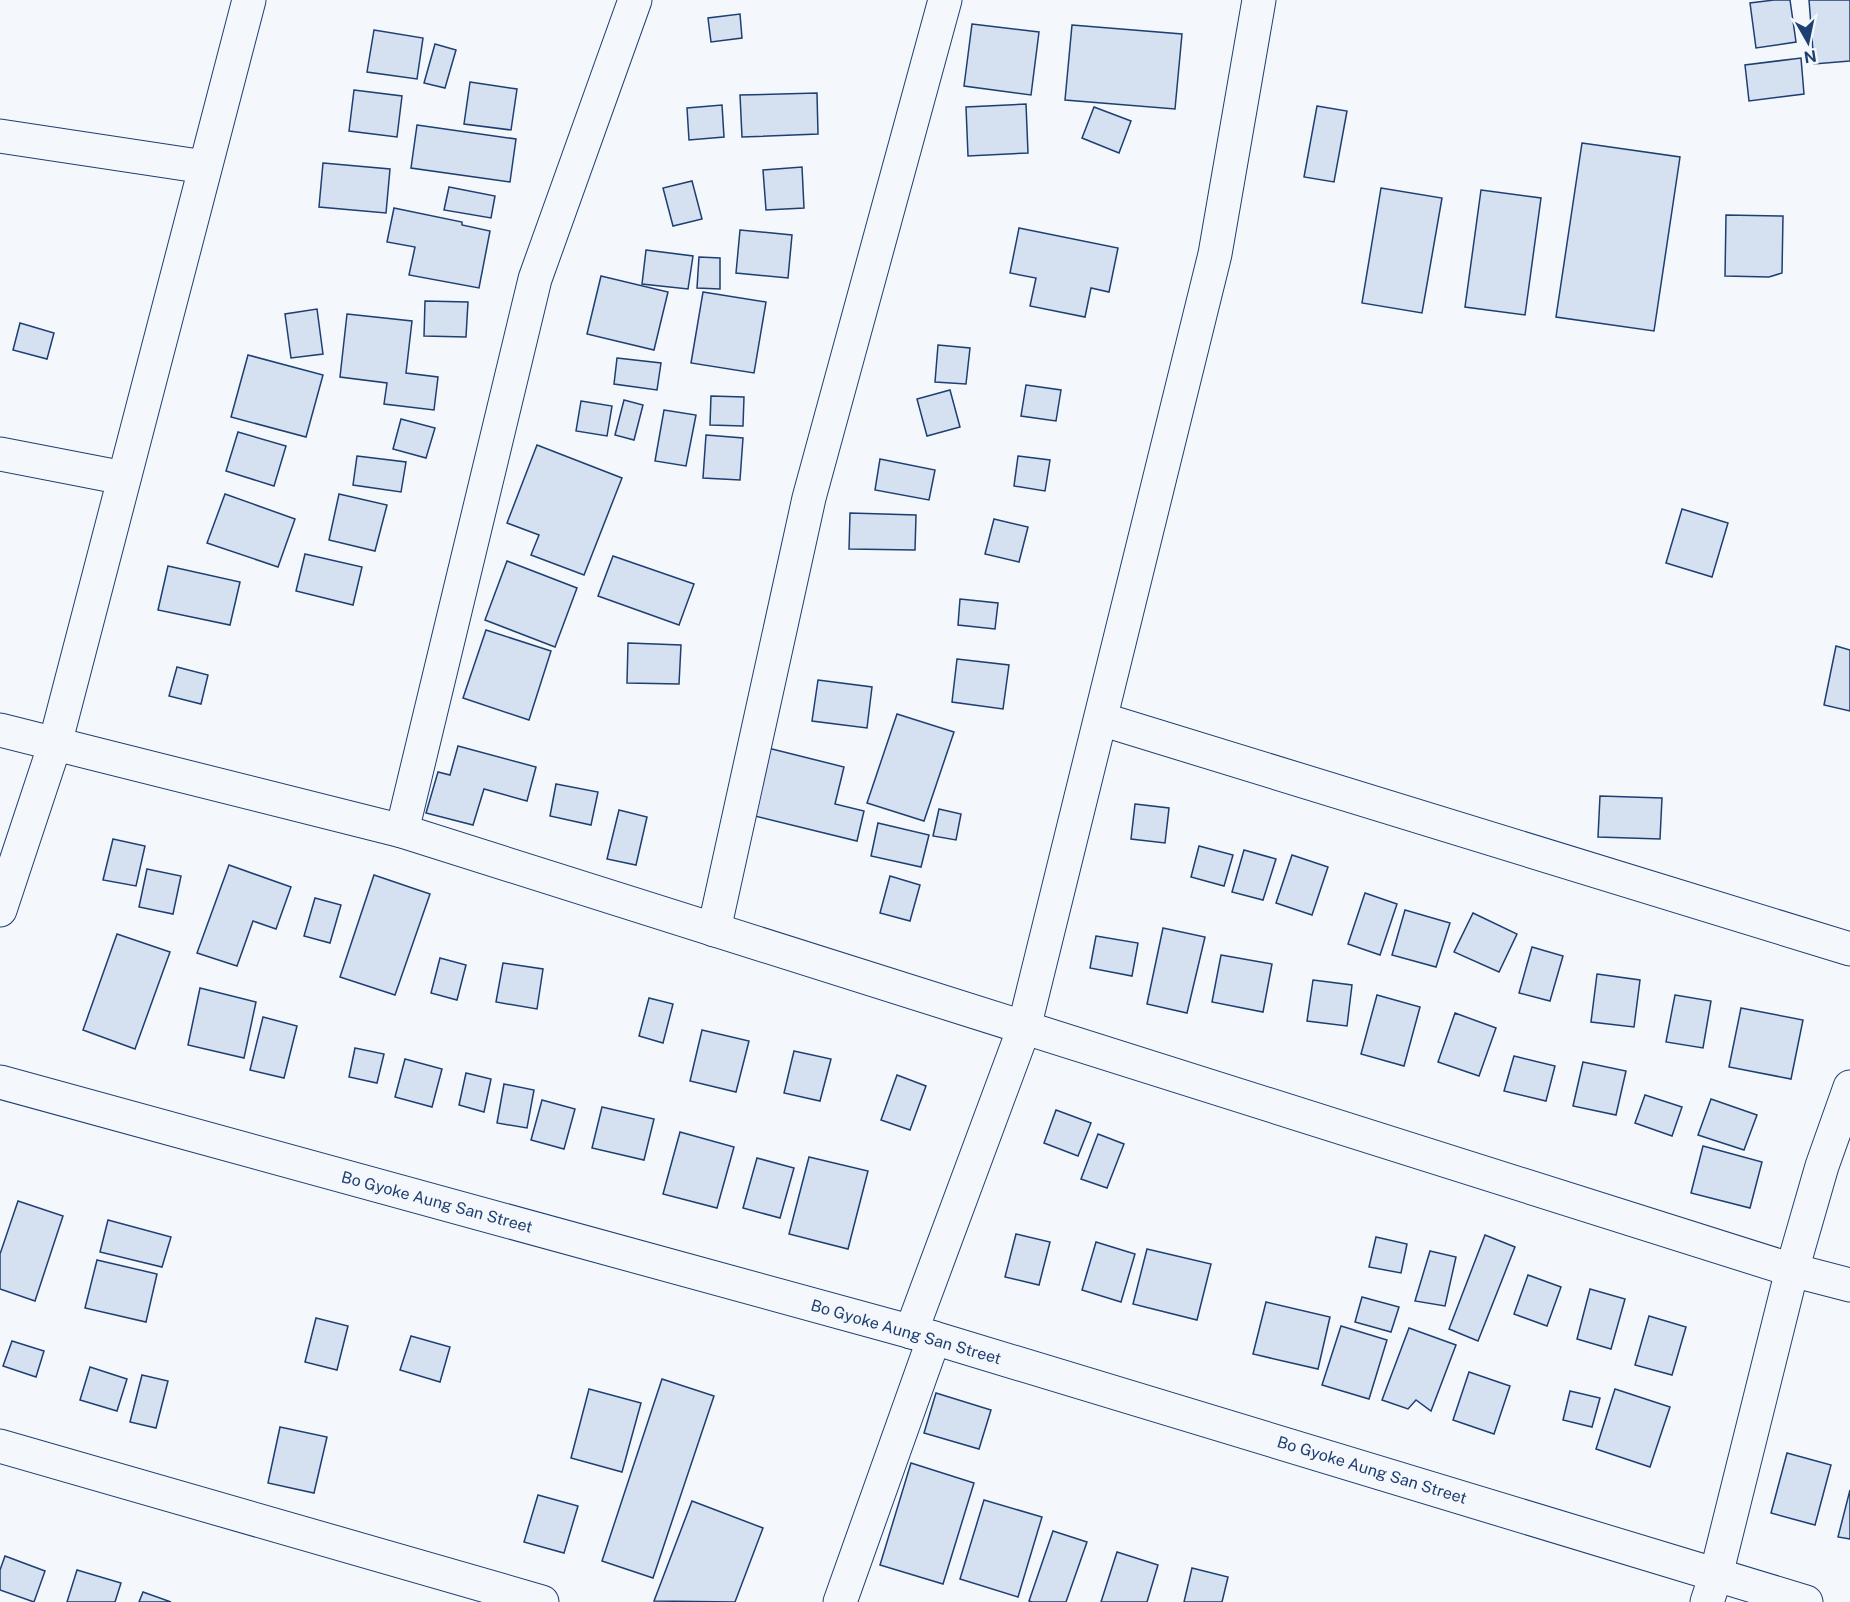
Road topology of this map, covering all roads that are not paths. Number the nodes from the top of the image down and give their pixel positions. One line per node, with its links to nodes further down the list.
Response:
1 (249, 0): 6 (street)
2 (635, 0): 12 (street)
3 (945, 0): 14 (street)
4 (1259, 0): 9 (street)
5 (0, 136): 6 (street)
6 (205, 167): 8 (street)
7 (0, 454): 8 (street)
8 (124, 478): 11 (street)
9 (1101, 719): 15 (street); 16 (street)
10 (0, 730): 11 (street)
11 (55, 744): 12 (street); 13 (street)
12 (402, 831): 14 (street)
13 (0, 910)
14 (714, 930): 16 (street)
15 (1850, 949)
16 (1024, 1028): 19 (street); 21 (street)
17 (0, 1082): 21 (street, Bo Gyoke Aung San Street)
18 (1850, 1087): 19 (street)
19 (1792, 1270): 20 (street); 23 (street)
20 (1850, 1286)
21 (923, 1335): 23 (street, Bo Gyoke Aung San Street); 25 (street)
22 (0, 1446): 24 (street)
23 (1712, 1588): 26 (street, Bo Gyoke Aung San Street)
24 (542, 1602)
25 (840, 1602)
26 (1806, 1602)

